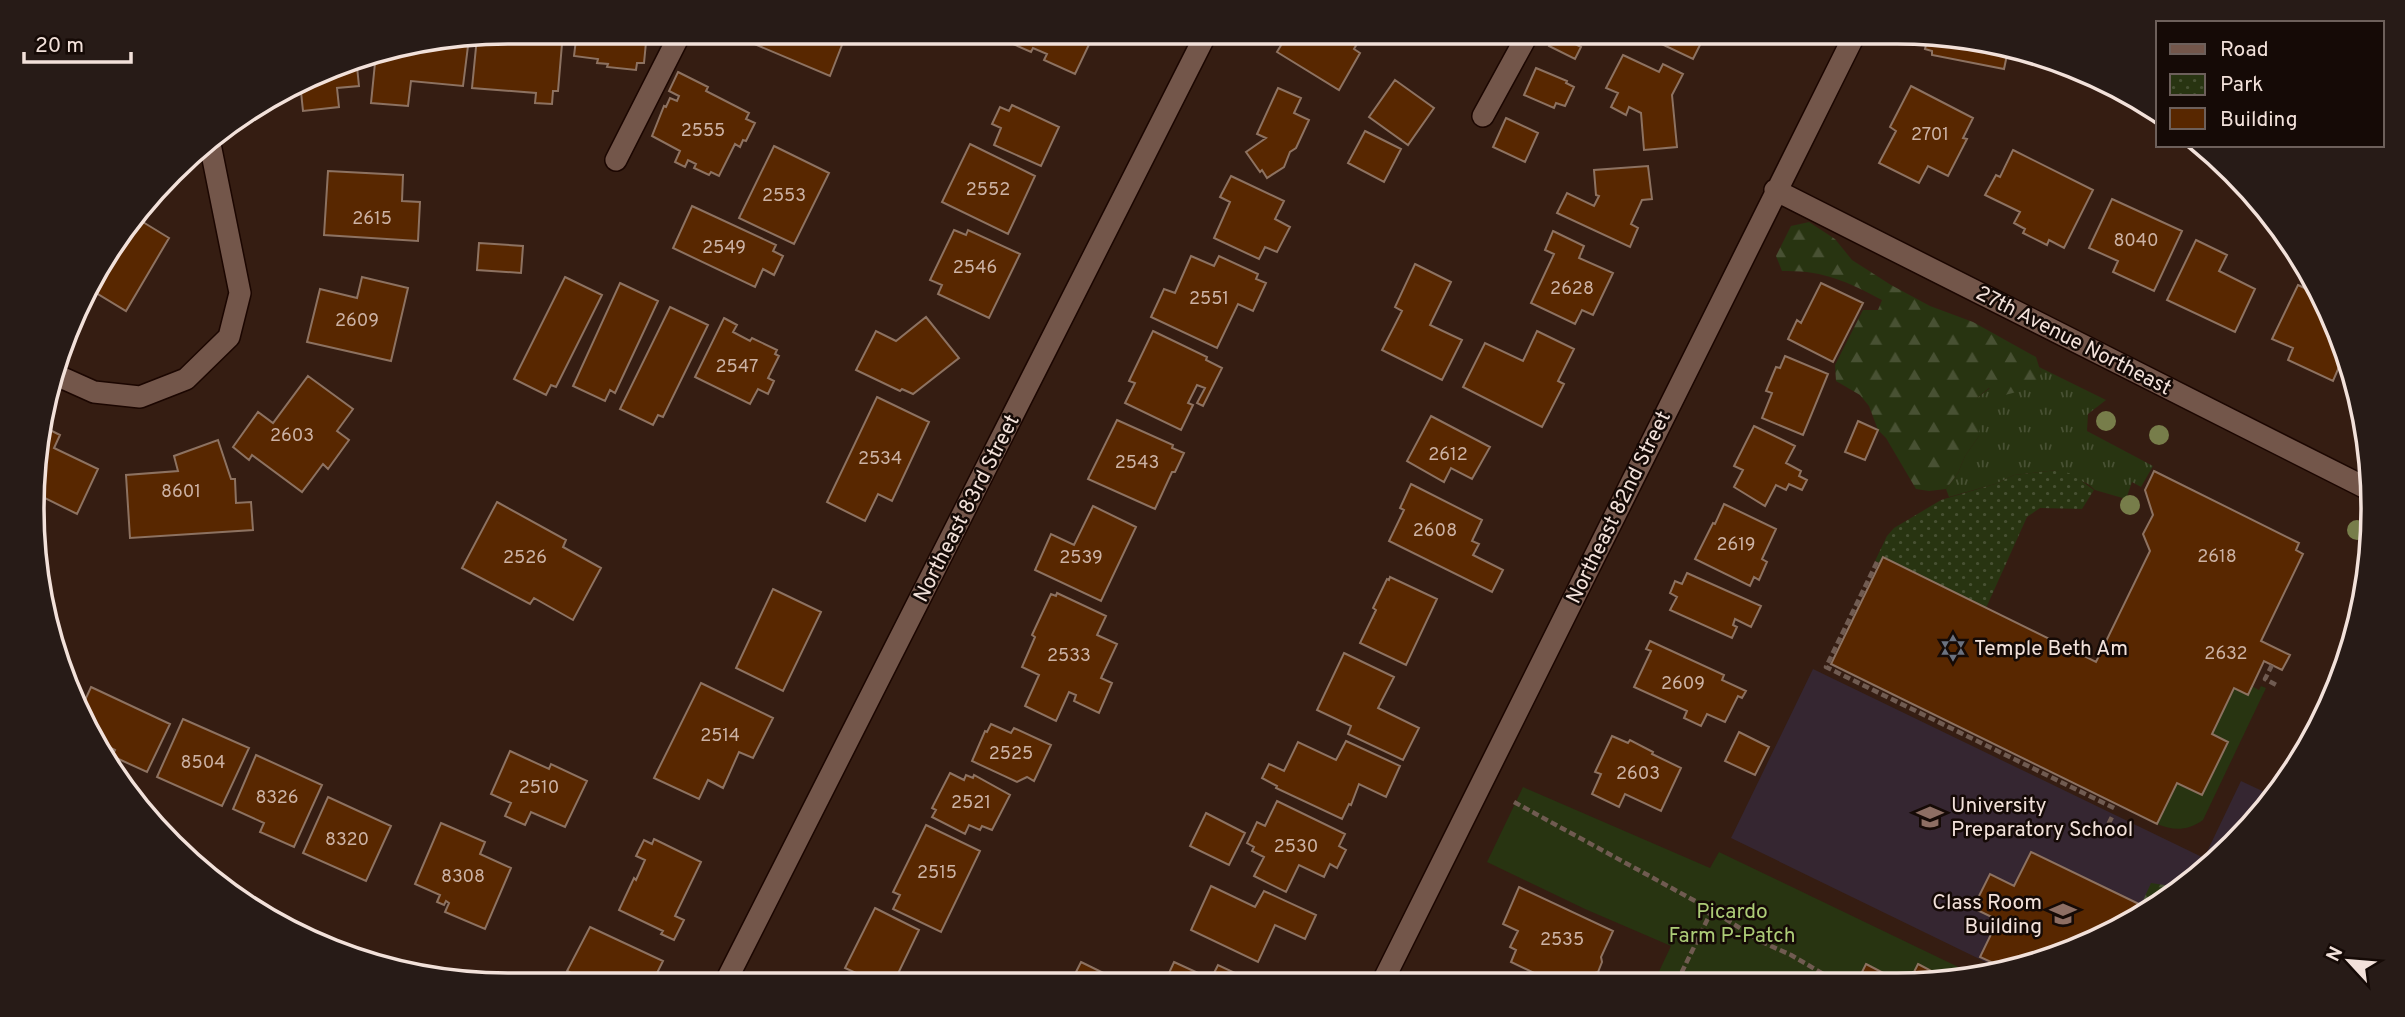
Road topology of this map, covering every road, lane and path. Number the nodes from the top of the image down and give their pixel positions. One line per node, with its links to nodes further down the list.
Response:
1 (675, 44): 7 (street)
2 (1202, 44): 19 (street, Northeast 83rd Street)
3 (1522, 44): 5 (street)
4 (1850, 44): 8 (street, Northeast 82nd Street)
5 (1483, 116)
6 (212, 151): 9 (street)
7 (616, 160)
8 (1775, 190): 10 (street, 27th Avenue Northeast); 20 (street, Northeast 82nd Street)
9 (63, 378)
10 (2360, 485)
11 (1877, 562): 15 (path)
12 (2272, 665): 13 (path)
13 (2278, 686)
14 (1514, 802): 18 (path)
15 (2116, 809)
16 (2112, 817): 17 (path)
17 (2104, 833)
18 (1712, 910): 21 (path); 22 (path)
19 (730, 973)
20 (1387, 973)
21 (1681, 973)
22 (1819, 973)

